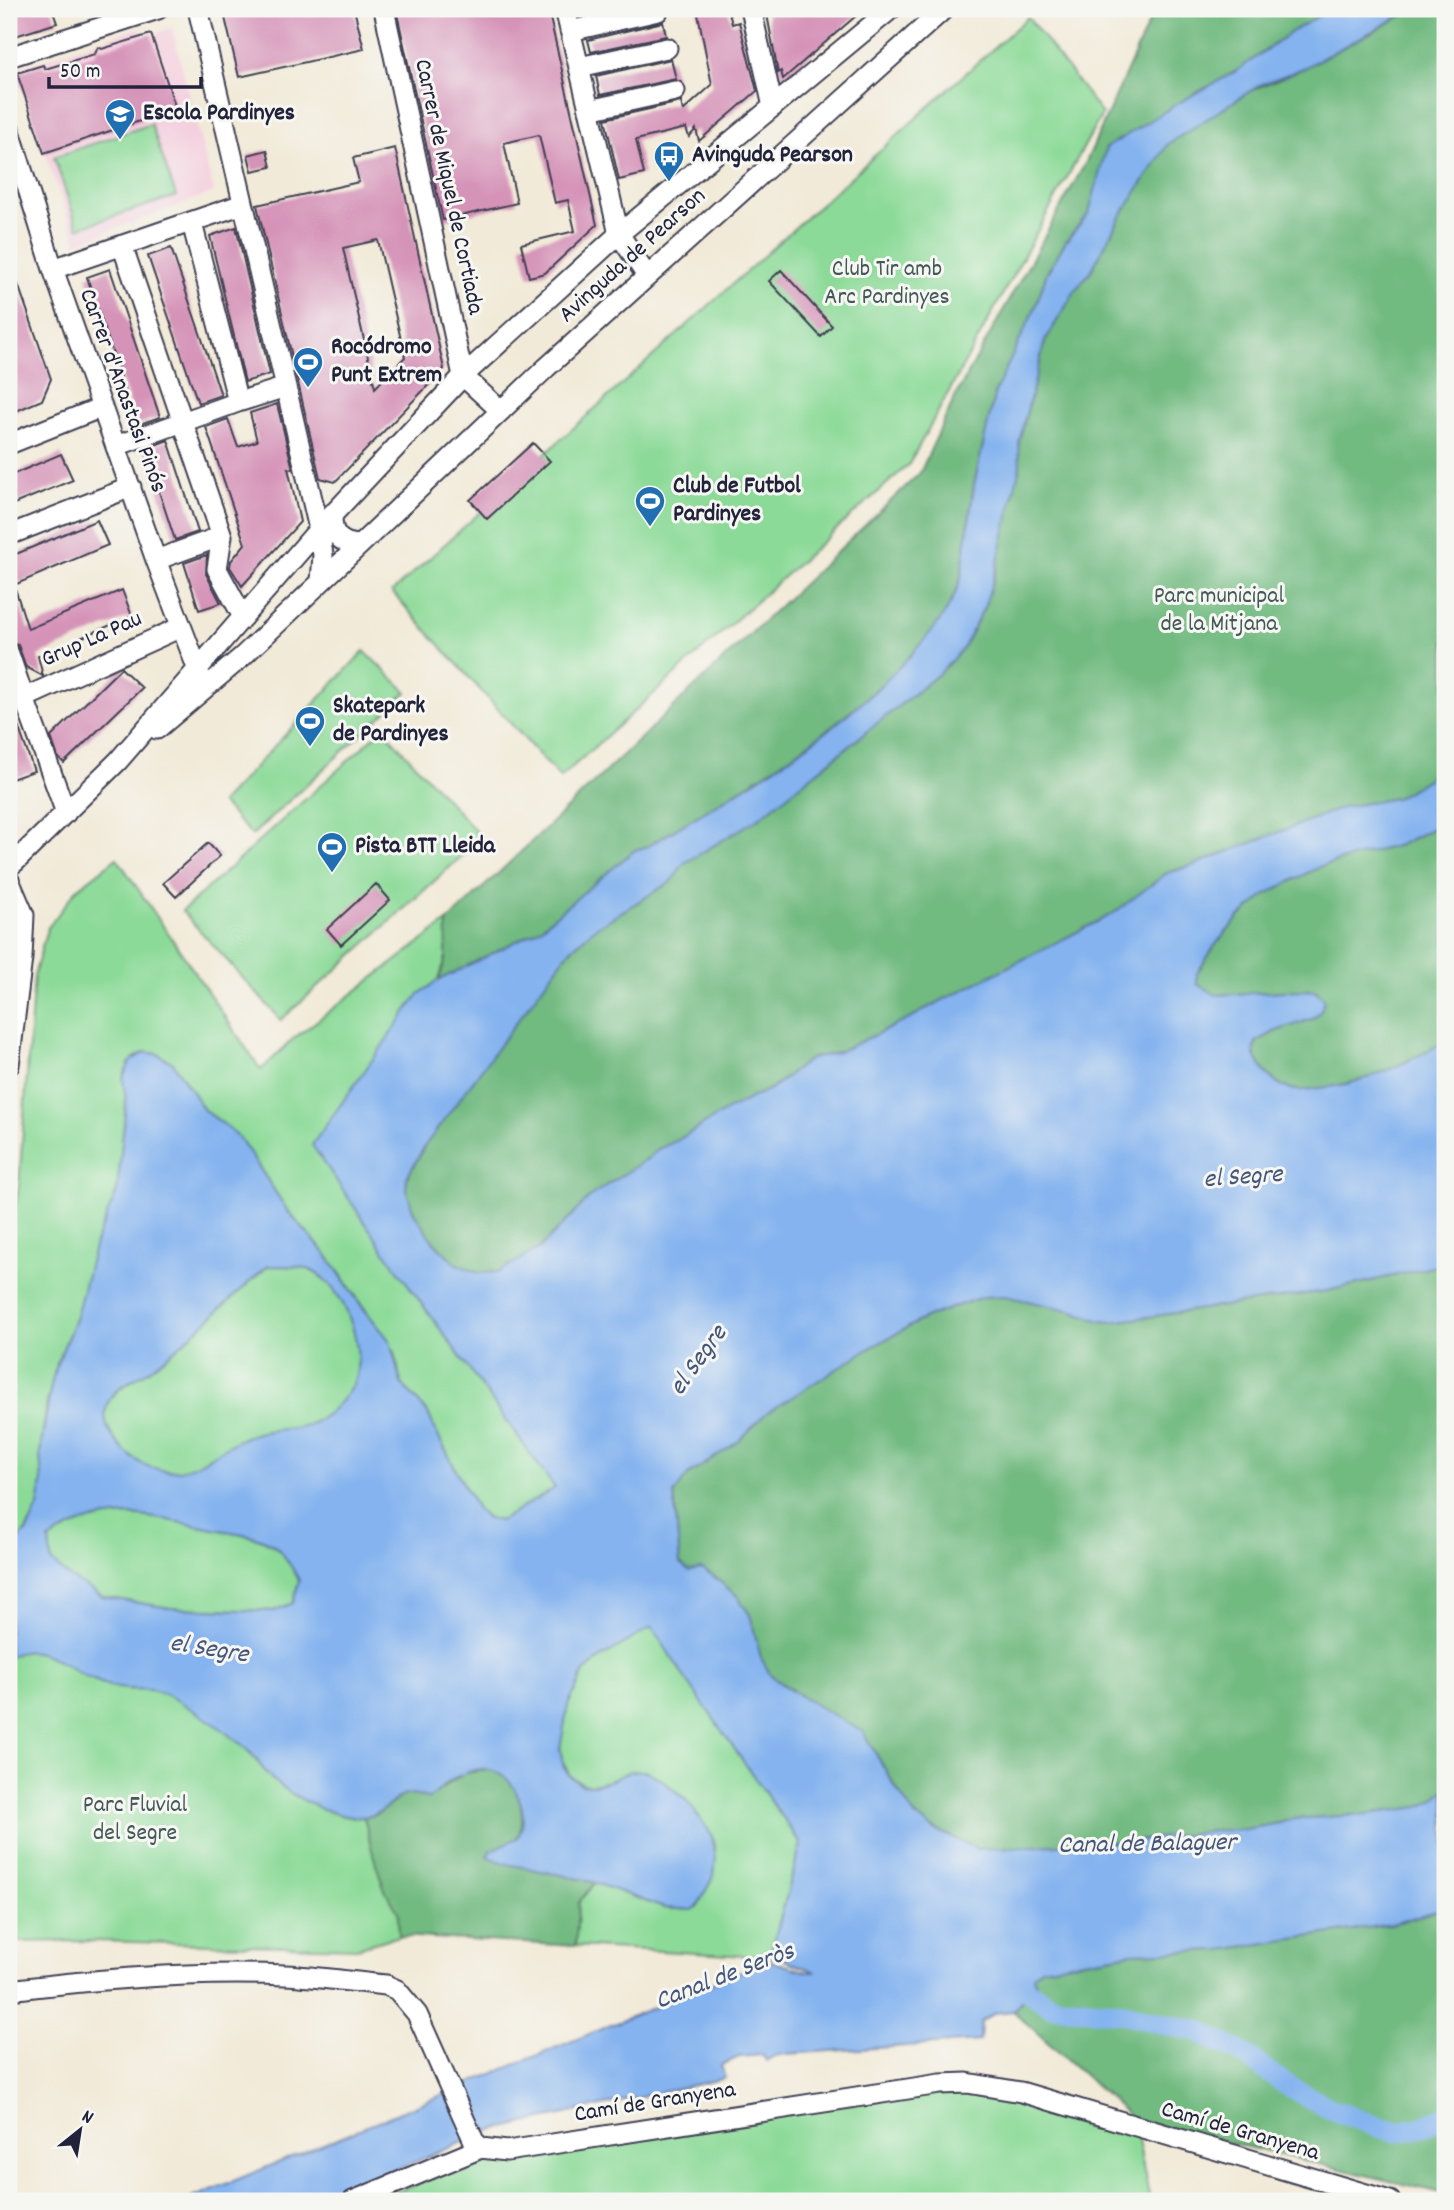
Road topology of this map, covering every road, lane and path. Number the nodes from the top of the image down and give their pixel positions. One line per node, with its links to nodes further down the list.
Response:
1 (158, 9): 11 (street)
2 (198, 9): 17 (street)
3 (384, 9): 23 (street, Carrer de Miquel de Cortiada)
4 (565, 9): 9 (street)
5 (751, 9): 14 (street)
6 (891, 9): 14 (street, Avinguda de Pearson)
7 (944, 9): 22 (street, Avinguda de Pearson)
8 (658, 12): 9 (street)
9 (570, 31): 12 (street)
10 (667, 48): 12 (street)
11 (9, 57)
12 (579, 67): 15 (street)
13 (675, 91): 15 (street)
14 (773, 107): 19 (street, Avinguda de Pearson)
15 (589, 110): 19 (street)
16 (9, 128): 21 (street, Carrer d'Anastasi Pinós)
17 (243, 204): 18 (street); 24 (street)
18 (192, 223): 20 (street); 25 (street)
19 (620, 234): 22 (street); 23 (street, Avinguda de Pearson)
20 (122, 245): 21 (street); 28 (street)
21 (53, 269): 26 (street, Carrer d'Anastasi Pinós)
22 (647, 276): 27 (street, Avinguda de Pearson)
23 (463, 376): 27 (street); 32 (street, Avinguda de Pearson)
24 (286, 387): 25 (street); 33 (street)
25 (238, 402): 28 (street)
26 (102, 407): 29 (street); 30 (street, Carrer d'Anastasi Pinós)
27 (501, 411): 36 (street, Avinguda de Pearson)
28 (184, 422): 30 (street); 35 (street)
29 (9, 444)
30 (116, 446): 31 (street, Carrer d'Anastasi Pinós)
31 (131, 487): 34 (street); 37 (street, Carrer d'Anastasi Pinós)
32 (333, 513): 33 (street, Avinguda de Pearson); 36 (street)
33 (318, 529): 38 (street); 39 (street, Avinguda de Pearson)
34 (9, 535)
35 (222, 536): 37 (street); 39 (street)
36 (359, 545): 38 (street, Avinguda de Pearson)
37 (156, 559): 40 (street, Carrer d'Anastasi Pinós)
38 (321, 581): 43 (street, Avinguda de Pearson)
39 (243, 617): 42 (street, Avinguda de Pearson)
40 (181, 627): 42 (street, Carrer d'Anastasi Pinós); 44 (street, Grup La Pau)
41 (9, 654): 44 (street, Grup La Pau)
42 (197, 669): 43 (street); 45 (street, Avinguda de Pearson)
43 (206, 688): 45 (street, Avinguda de Pearson)
44 (23, 698): 46 (street, Grup La Pau)
45 (118, 761): 46 (street)
46 (66, 813): 47 (street)
47 (10, 863): 48 (street)
48 (9, 1065)
49 (9, 1990): 50 (street)
50 (478, 2145): 51 (street); 52 (street, Camí de Granyena)
51 (353, 2201)
52 (1390, 2201)

